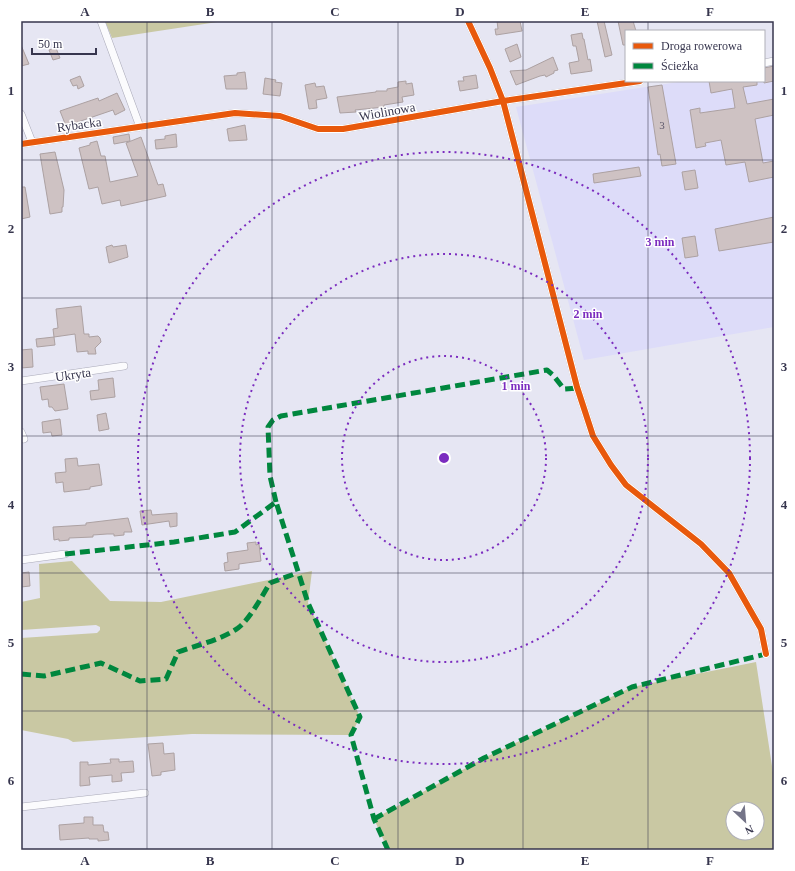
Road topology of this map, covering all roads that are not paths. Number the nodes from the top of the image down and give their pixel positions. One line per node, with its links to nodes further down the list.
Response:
1 (101, 21): 6 (street)
2 (468, 21): 4 (street)
3 (633, 82): 4 (street, Wiolinowa)
4 (503, 101): 6 (street, Wiolinowa); 15 (street)
5 (21, 114): 7 (street)
6 (140, 127): 7 (street, Rybacka)
7 (32, 142): 8 (street, Rybacka)
8 (21, 144)
9 (124, 366): 10 (street, Ukryta)
10 (21, 381)
11 (21, 432): 12 (street)
12 (24, 439)
13 (65, 554): 14 (street)
14 (21, 560)
15 (766, 654)
16 (145, 793): 17 (street)
17 (21, 807)

